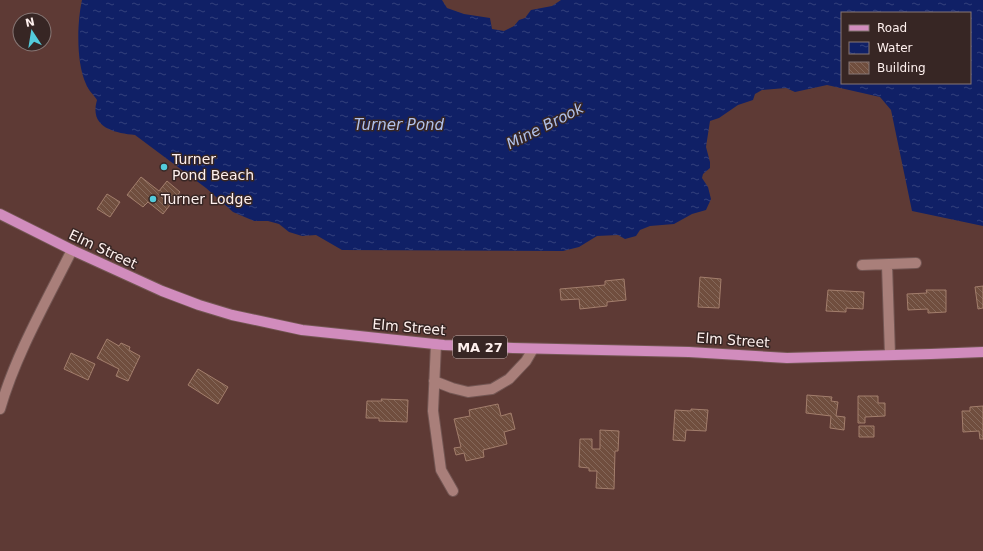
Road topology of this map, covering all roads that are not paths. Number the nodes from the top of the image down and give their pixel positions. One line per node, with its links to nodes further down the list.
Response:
1 (0, 214): 2 (main road, Elm Street / MA 27)
2 (72, 250): 6 (main road, Elm Street / MA 27); 11 (street)
3 (916, 263): 4 (street)
4 (887, 265): 5 (street); 9 (street)
5 (862, 266)
6 (436, 344): 7 (main road, Elm Street / MA 27); 10 (street)
7 (533, 349): 9 (main road, Elm Street / MA 27); 10 (street)
8 (983, 352): 9 (main road, Elm Street / MA 27)
9 (890, 355)
10 (434, 381): 12 (street)
11 (0, 410)
12 (453, 491)

